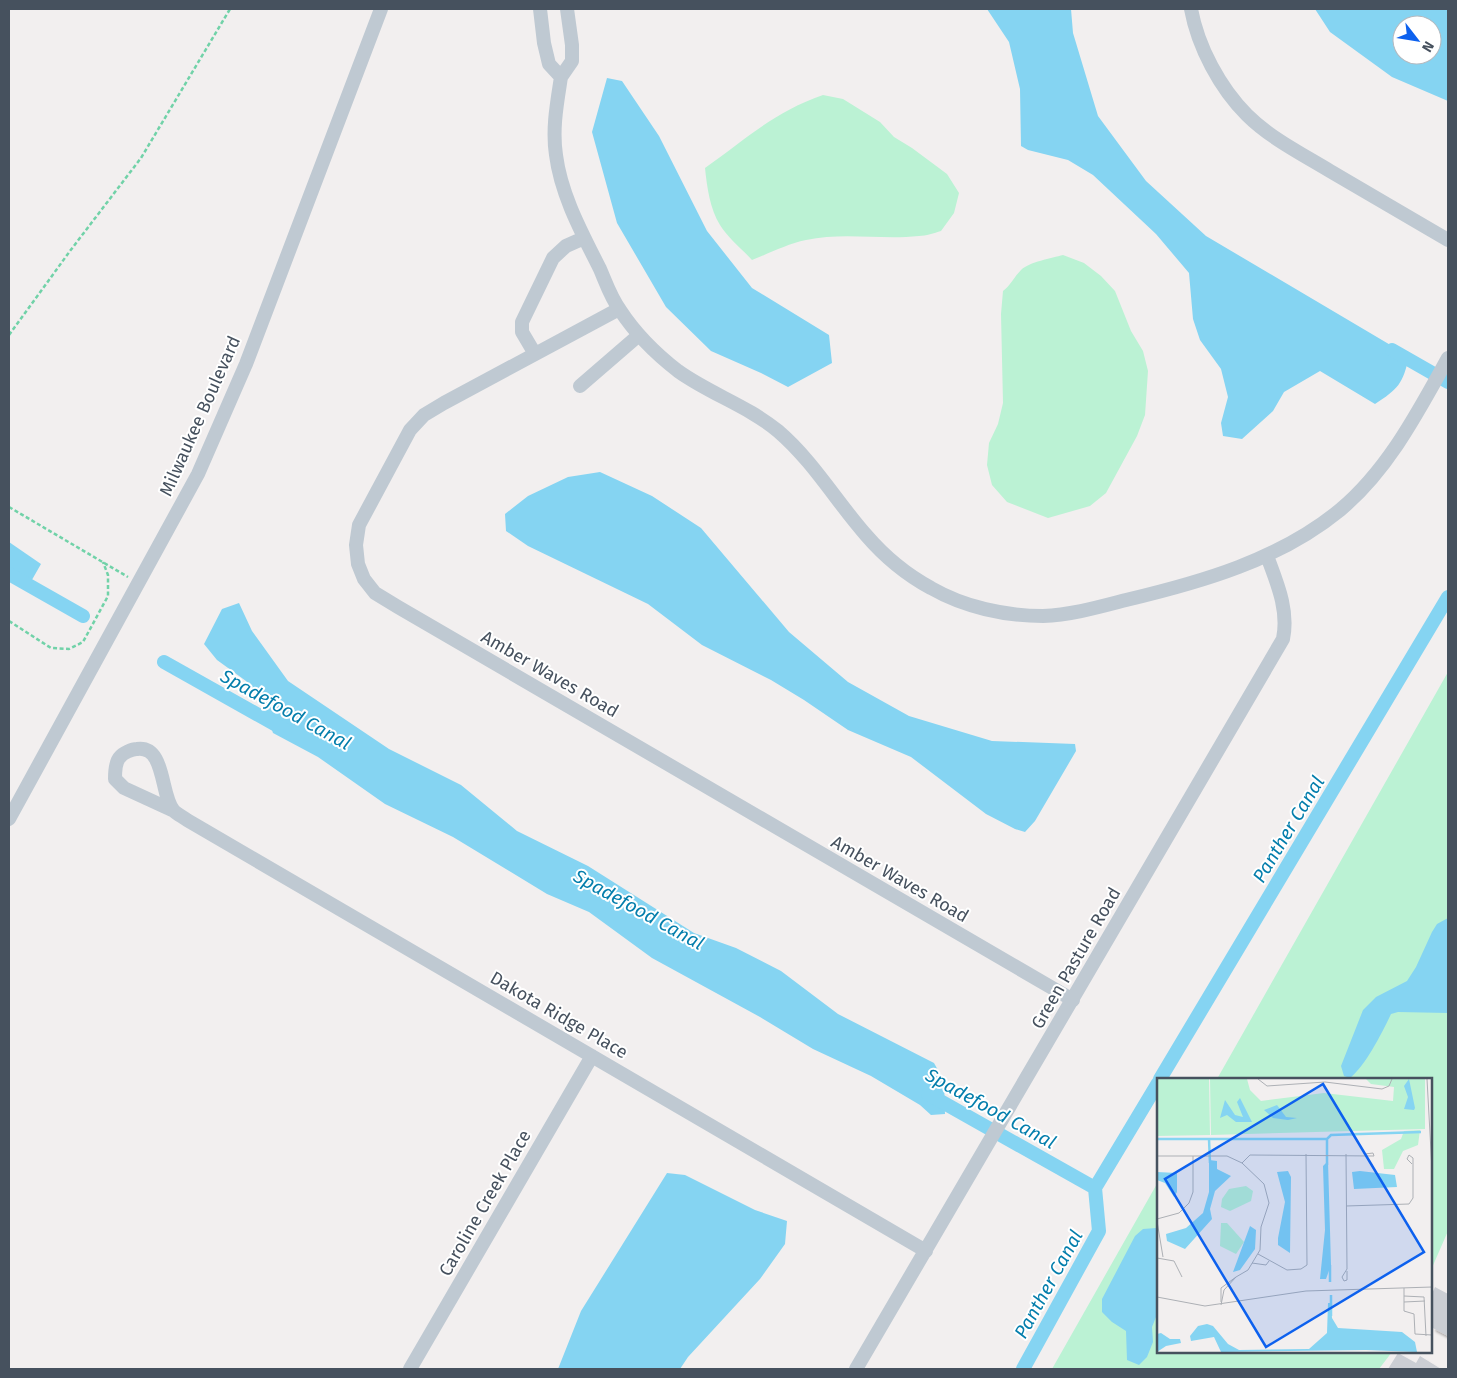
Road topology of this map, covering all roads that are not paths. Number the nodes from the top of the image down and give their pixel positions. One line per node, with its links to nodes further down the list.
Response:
1 (381, 9): 15 (street, Milwaukee Boulevard)
2 (540, 9): 5 (street)
3 (567, 9): 5 (street)
4 (1191, 9): 7 (street)
5 (561, 77): 6 (street)
6 (584, 238): 8 (street); 10 (street)
7 (1448, 240)
8 (619, 309): 9 (street); 10 (street, Amber Waves Road)
9 (639, 335): 12 (street); 13 (street)
10 (535, 354): 16 (street, Amber Waves Road)
11 (1448, 358): 13 (street)
12 (580, 386)
13 (1267, 556): 16 (street, Green Pasture Road)
14 (174, 811): 14 (street, Dakota Ridge Place); 17 (street, Dakota Ridge Place)
15 (9, 819)
16 (1073, 1000): 18 (street, Green Pasture Road)
17 (592, 1056): 18 (street, Dakota Ridge Place); 19 (street, Caroline Creek Place)
18 (926, 1251): 20 (street, Green Pasture Road)
19 (410, 1369)
20 (856, 1369)

